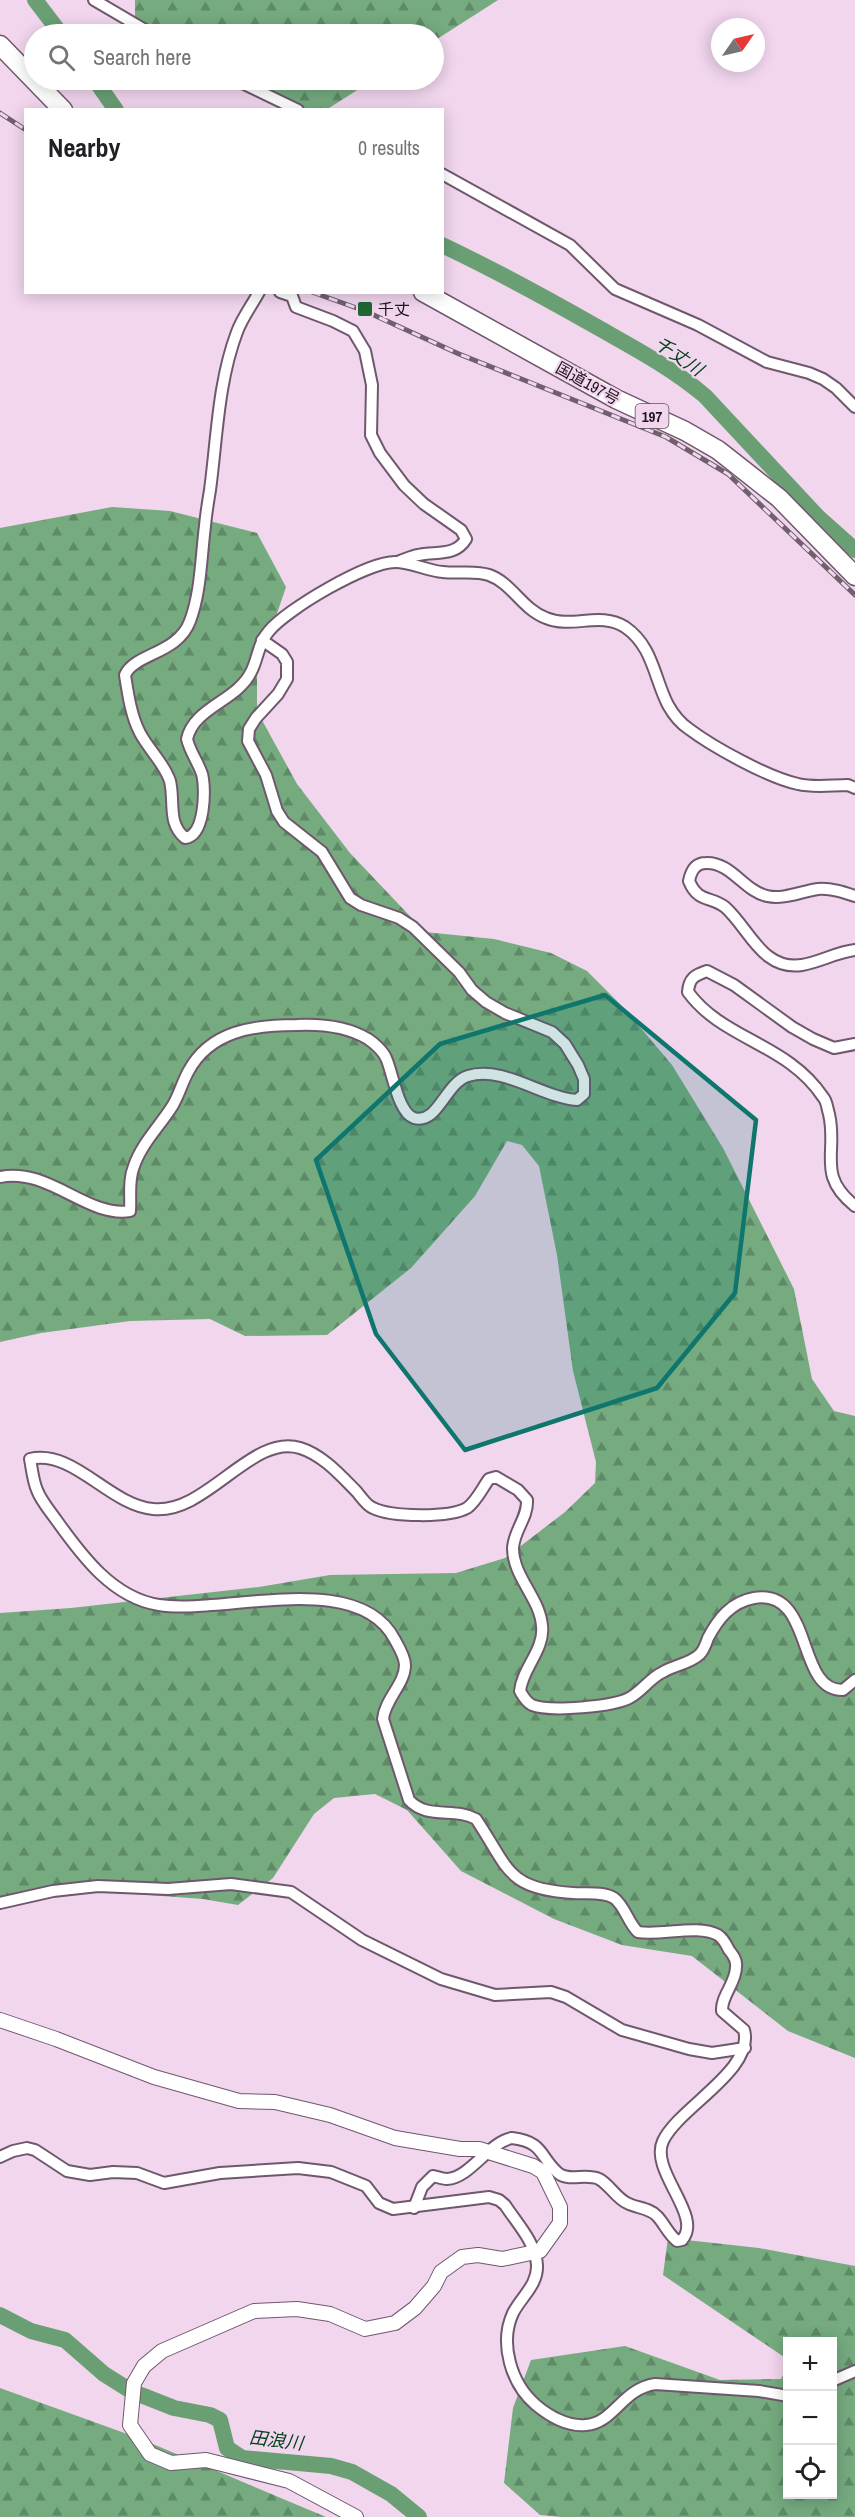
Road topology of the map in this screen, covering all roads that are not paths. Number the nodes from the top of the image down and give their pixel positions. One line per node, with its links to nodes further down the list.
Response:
1 (94, 0): 2 (street)
2 (135, 24)
3 (0, 45): 4 (highway)
4 (24, 70)
5 (44, 90): 7 (highway)
6 (257, 90): 8 (street)
7 (61, 108)
8 (294, 108)
9 (444, 175): 13 (street)
10 (259, 294): 16 (street)
11 (286, 294): 14 (street)
12 (427, 294): 15 (highway, 国道197号 / 197)
13 (855, 407)
14 (396, 562): 16 (street); 17 (street)
15 (855, 576)
16 (262, 640): 21 (street)
17 (855, 788)
18 (855, 896): 19 (street)
19 (855, 950)
20 (855, 1044): 22 (street)
21 (0, 1177)
22 (855, 1206)
23 (855, 1680): 26 (street)
24 (0, 1903): 26 (street)
25 (0, 2020): 27 (street)
26 (745, 2048): 27 (street)
27 (489, 2152): 29 (street); 30 (street)
28 (0, 2157): 29 (street)
29 (414, 2208): 30 (street)
30 (535, 2252): 33 (street); 34 (street)
31 (855, 2371): 32 (street)
32 (837, 2379)
33 (783, 2395)
34 (356, 2517)

